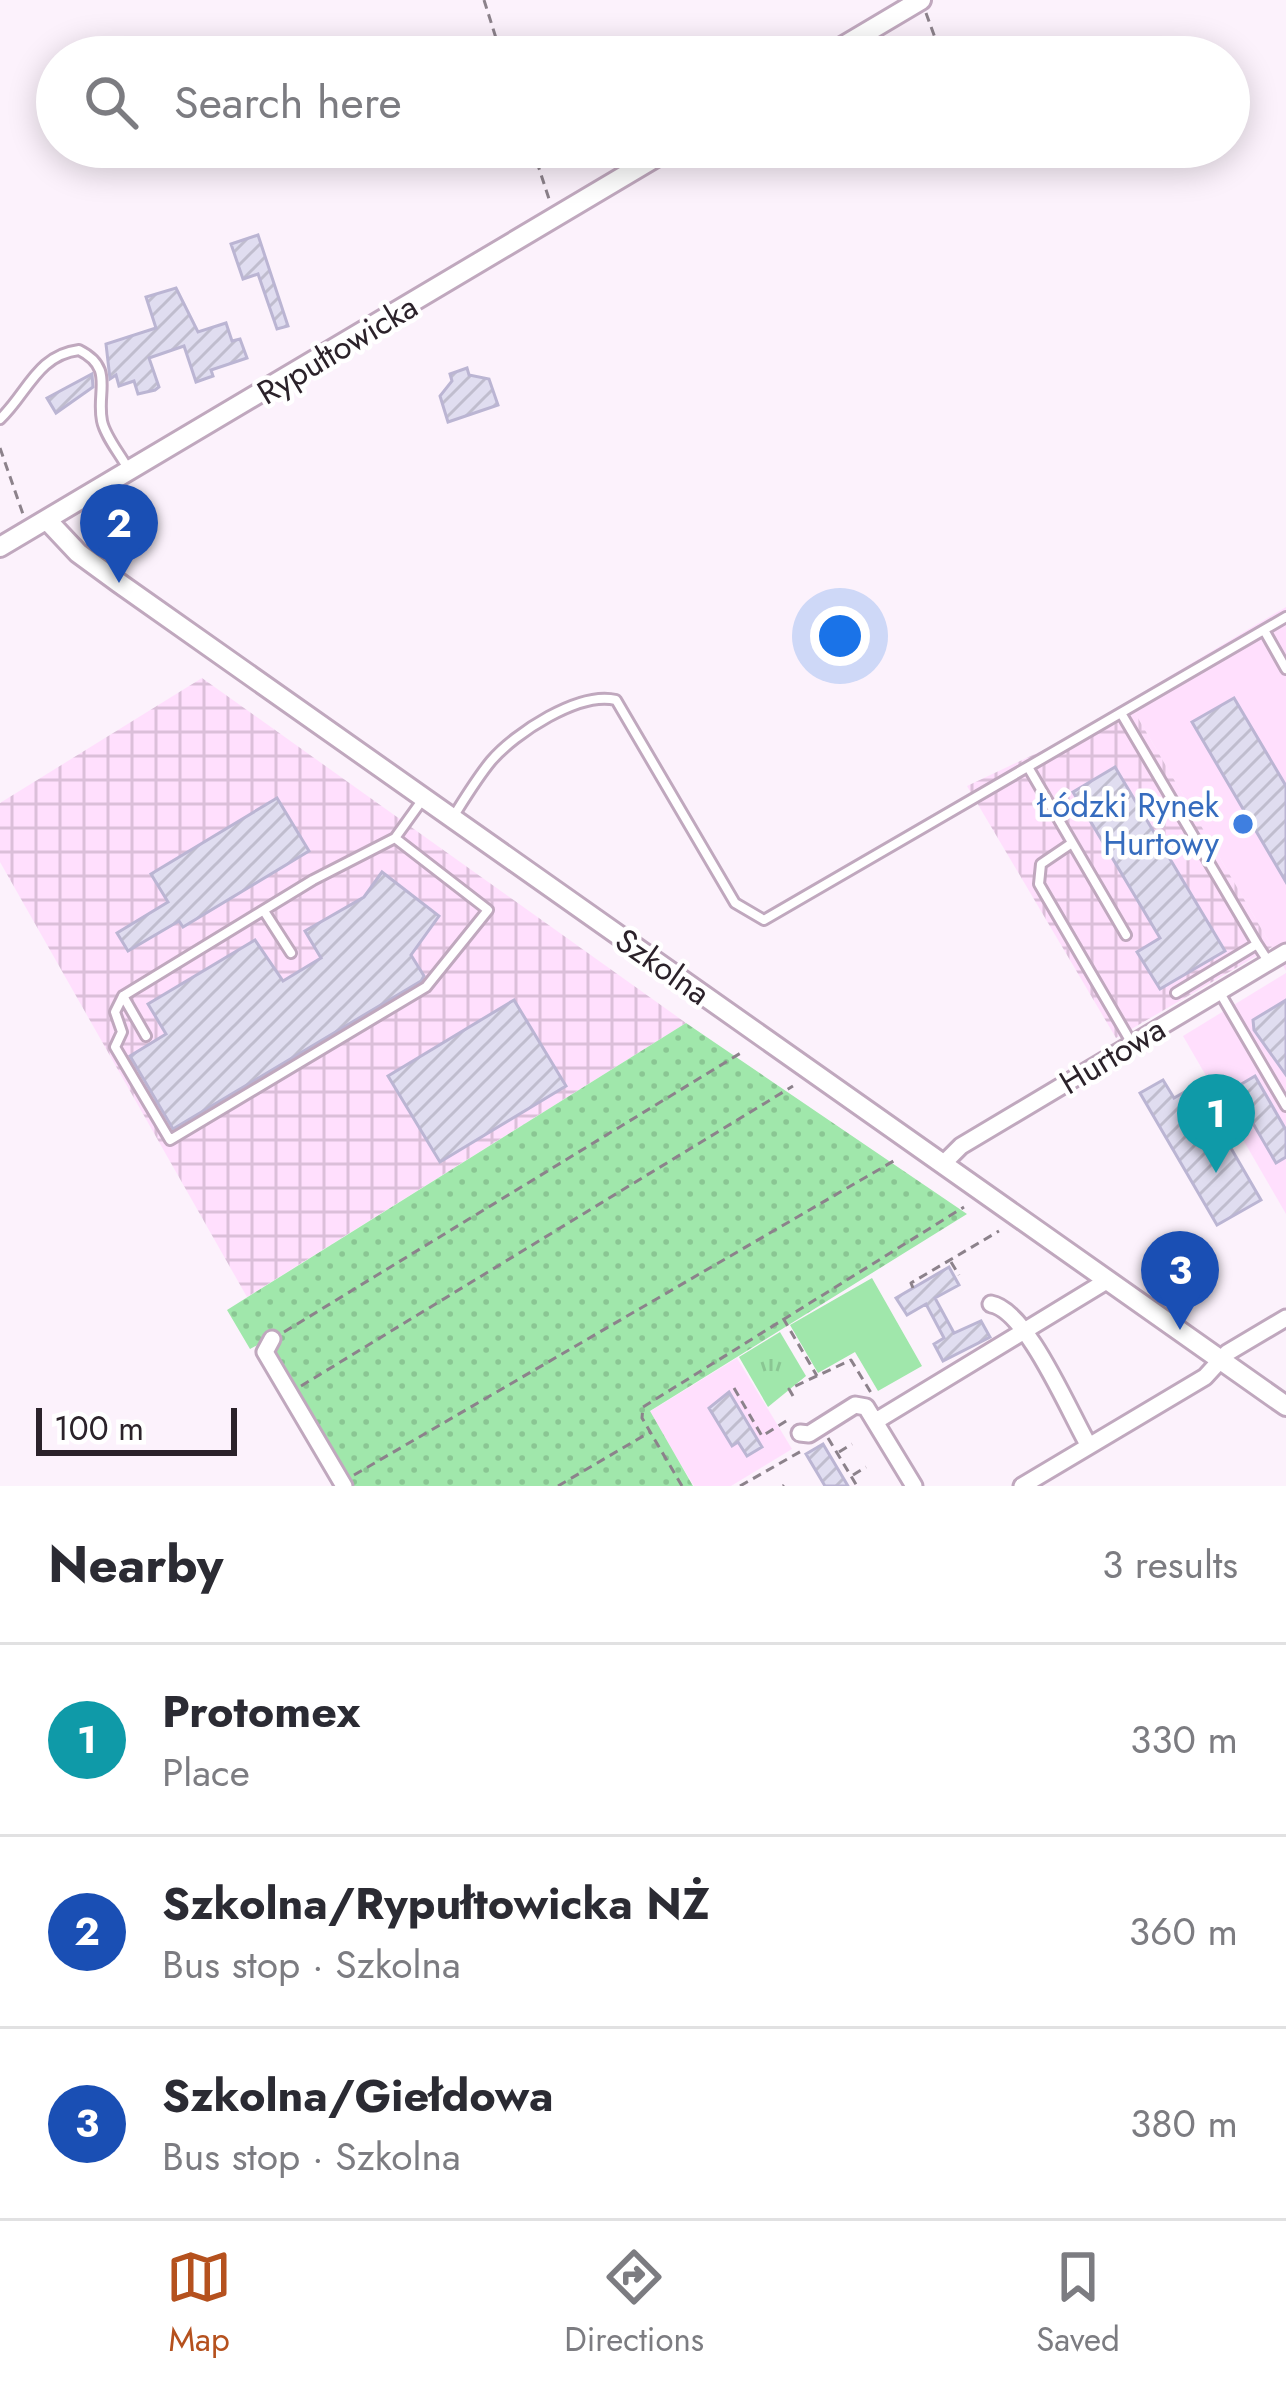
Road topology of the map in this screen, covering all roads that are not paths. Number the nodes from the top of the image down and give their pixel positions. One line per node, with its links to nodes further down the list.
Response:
1 (921, 0): 2 (street)
2 (860, 36)
3 (638, 168): 5 (street, Rypułtowicka)
4 (0, 419): 5 (lane)
5 (130, 474): 6 (street, Rypułtowicka)
6 (38, 525): 7 (street, Rypułtowicka); 13 (street, Szkolna)
7 (0, 547)
8 (1286, 617): 9 (lane)
9 (1264, 630): 10 (lane); 11 (lane)
10 (1286, 669)
11 (1120, 712): 12 (lane); 19 (lane)
12 (1028, 767): 14 (lane); 16 (lane)
13 (424, 798): 14 (street, Szkolna); 15 (lane)
14 (452, 818): 29 (street, Szkolna)
15 (394, 838): 17 (lane); 25 (lane)
16 (1072, 843): 18 (lane); 27 (lane)
17 (264, 911): 21 (lane); 25 (lane)
18 (1126, 935)
19 (1257, 944): 22 (lane); 24 (lane)
20 (1286, 952): 22 (street, Hurtowa)
21 (291, 953)
22 (1268, 963): 23 (street, Hurtowa)
23 (1220, 991): 27 (street, Hurtowa); 28 (lane)
24 (1176, 993)
25 (123, 996): 26 (lane)
26 (146, 1036)
27 (1132, 1044): 29 (street, Hurtowa)
28 (1286, 1106)
29 (944, 1164): 30 (street, Szkolna)
30 (1108, 1280): 33 (street); 35 (street, Szkolna)
31 (991, 1304): 33 (street)
32 (1286, 1318): 35 (street)
33 (1024, 1330): 37 (street); 39 (street)
34 (272, 1340): 40 (street)
35 (1222, 1359): 36 (street, Szkolna); 39 (street)
36 (1286, 1406)
37 (871, 1414): 38 (street); 41 (street)
38 (799, 1433)
39 (1089, 1446): 42 (street)
40 (343, 1484)
41 (914, 1486)
42 (1022, 1486)

